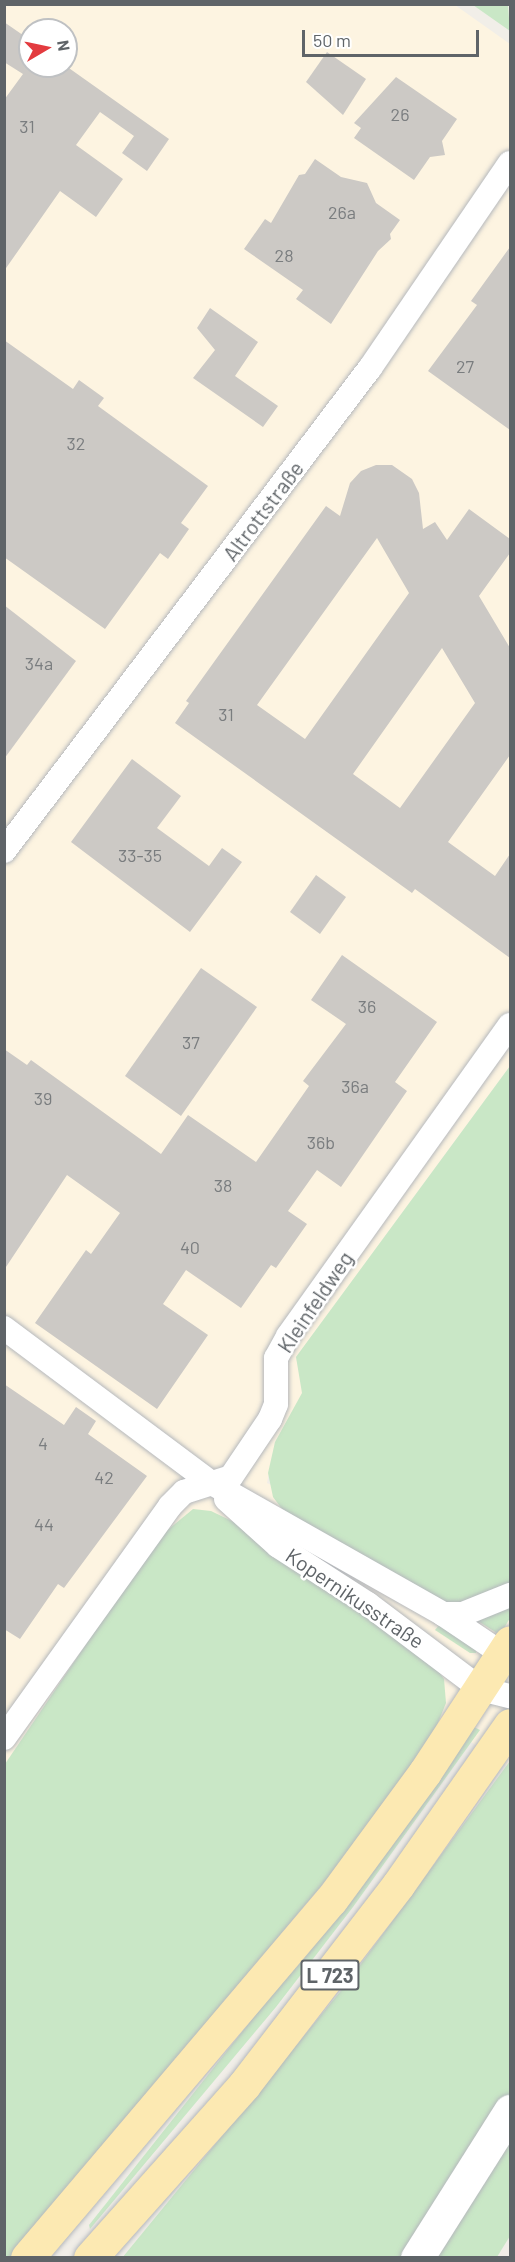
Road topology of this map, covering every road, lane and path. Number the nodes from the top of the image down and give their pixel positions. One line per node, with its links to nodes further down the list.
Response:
1 (510, 163): 2 (street, Altrottstraße)
2 (4, 851)
3 (510, 1025): 5 (street, Kleinfeldweg)
4 (4, 1328): 5 (street, Kopernikusstraße)
5 (210, 1482): 7 (street, Kopernikusstraße); 9 (street, Kopernikusstraße); 11 (street, Kleinfeldweg)
6 (510, 1595): 7 (street, Kopernikusstraße)
7 (443, 1614): 8 (street, Kopernikusstraße)
8 (508, 1651): 9 (main road, L 723)
9 (496, 1693): 13 (main road, L 723)
10 (510, 1725): 14 (main road, L 723)
11 (5, 1738)
12 (510, 2111): 15 (street)
13 (35, 2255)
14 (90, 2258)
15 (417, 2258)

